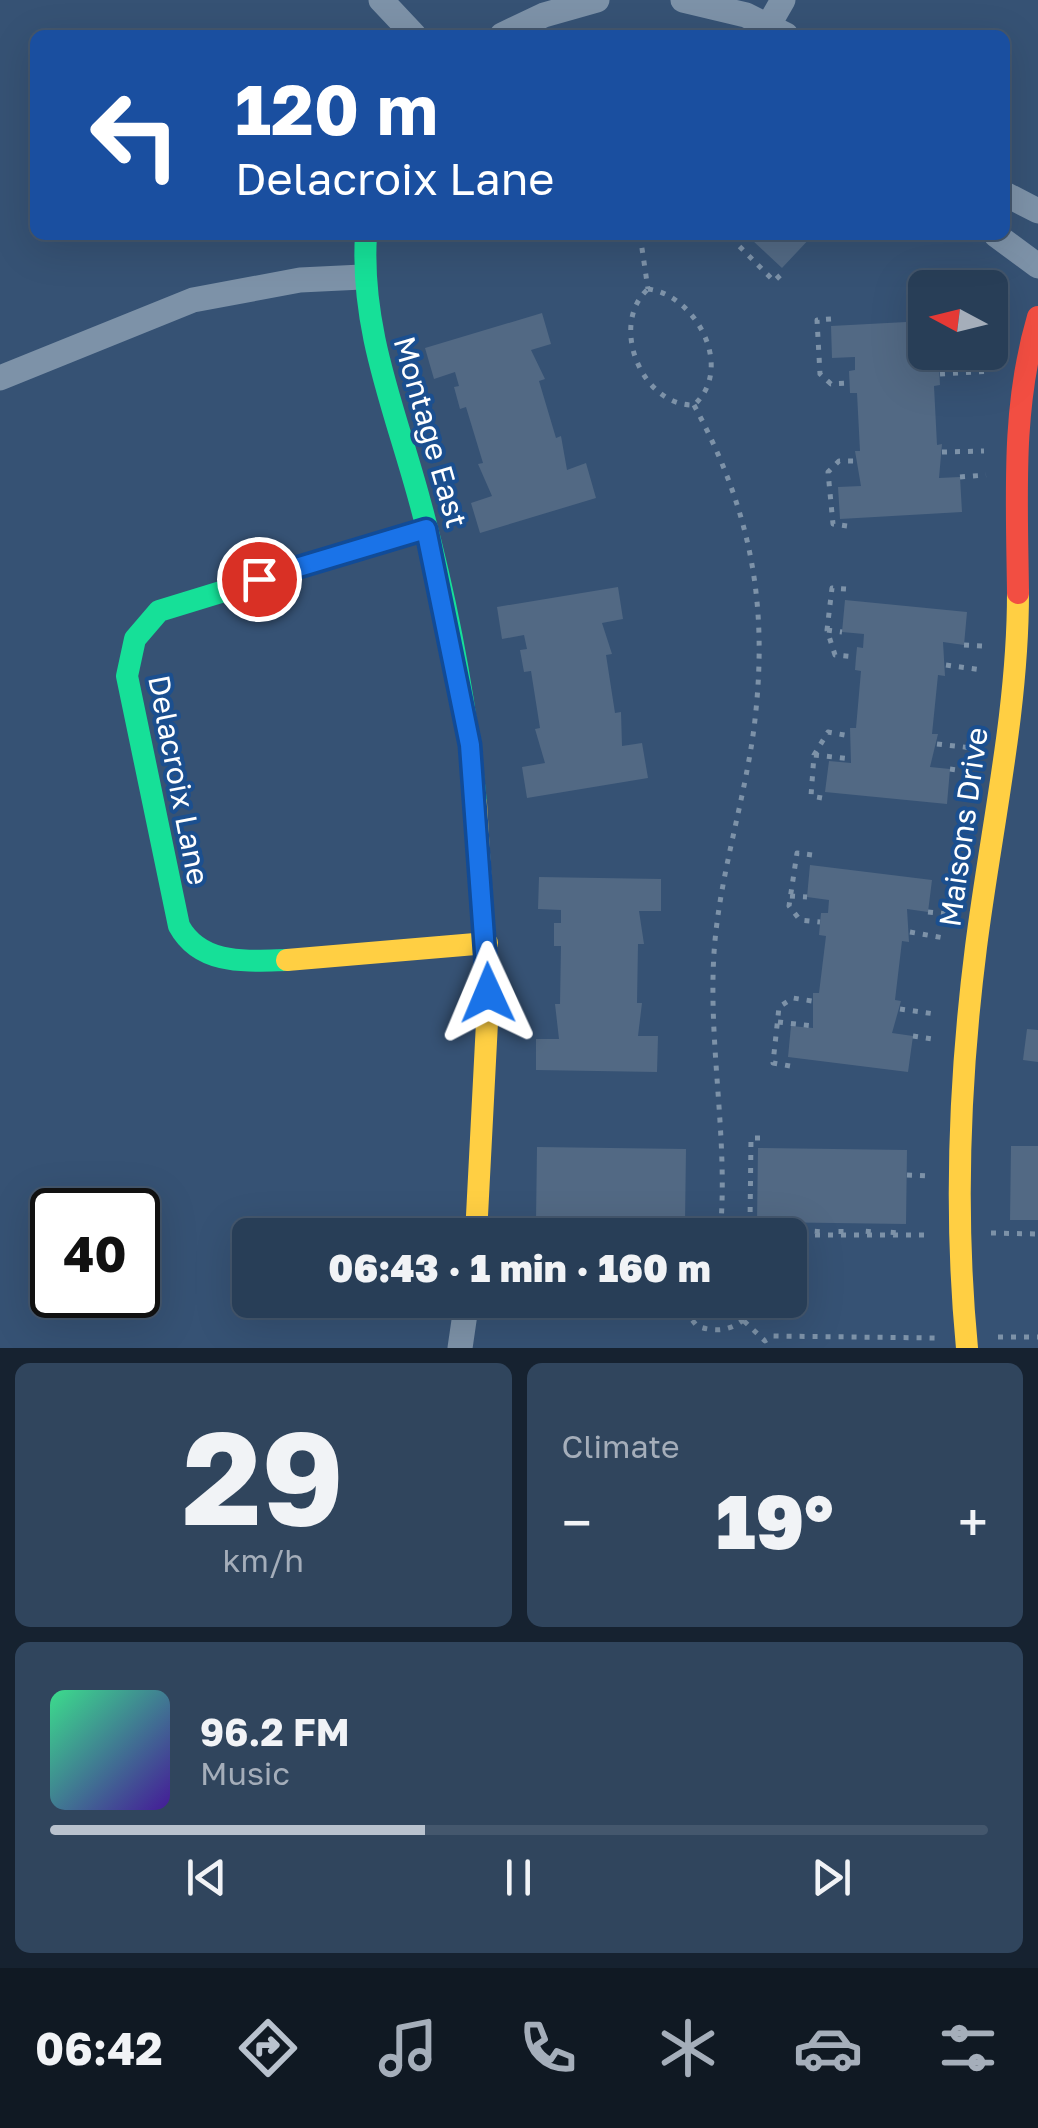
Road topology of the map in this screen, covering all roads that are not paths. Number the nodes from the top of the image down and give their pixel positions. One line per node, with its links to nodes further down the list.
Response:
1 (381, 0): 6 (street)
2 (597, 0): 5 (street)
3 (684, 0): 8 (street)
4 (783, 0): 8 (street)
5 (540, 7): 7 (street)
6 (409, 30)
7 (509, 30)
8 (777, 30)
9 (1010, 197): 10 (street)
10 (1038, 211)
11 (366, 240): 14 (street, Montage East)
12 (1003, 240): 13 (street)
13 (1038, 266)
14 (362, 277): 16 (street); 17 (street, Montage East)
15 (1038, 316): 22 (street, Maisons Drive)
16 (0, 378)
17 (426, 529): 18 (street, Montage East); 18 (street, Delacroix Lane)
18 (488, 943): 19 (street, Montage East)
19 (477, 1218)
20 (465, 1318): 21 (street)
21 (460, 1348)
22 (966, 1348)

